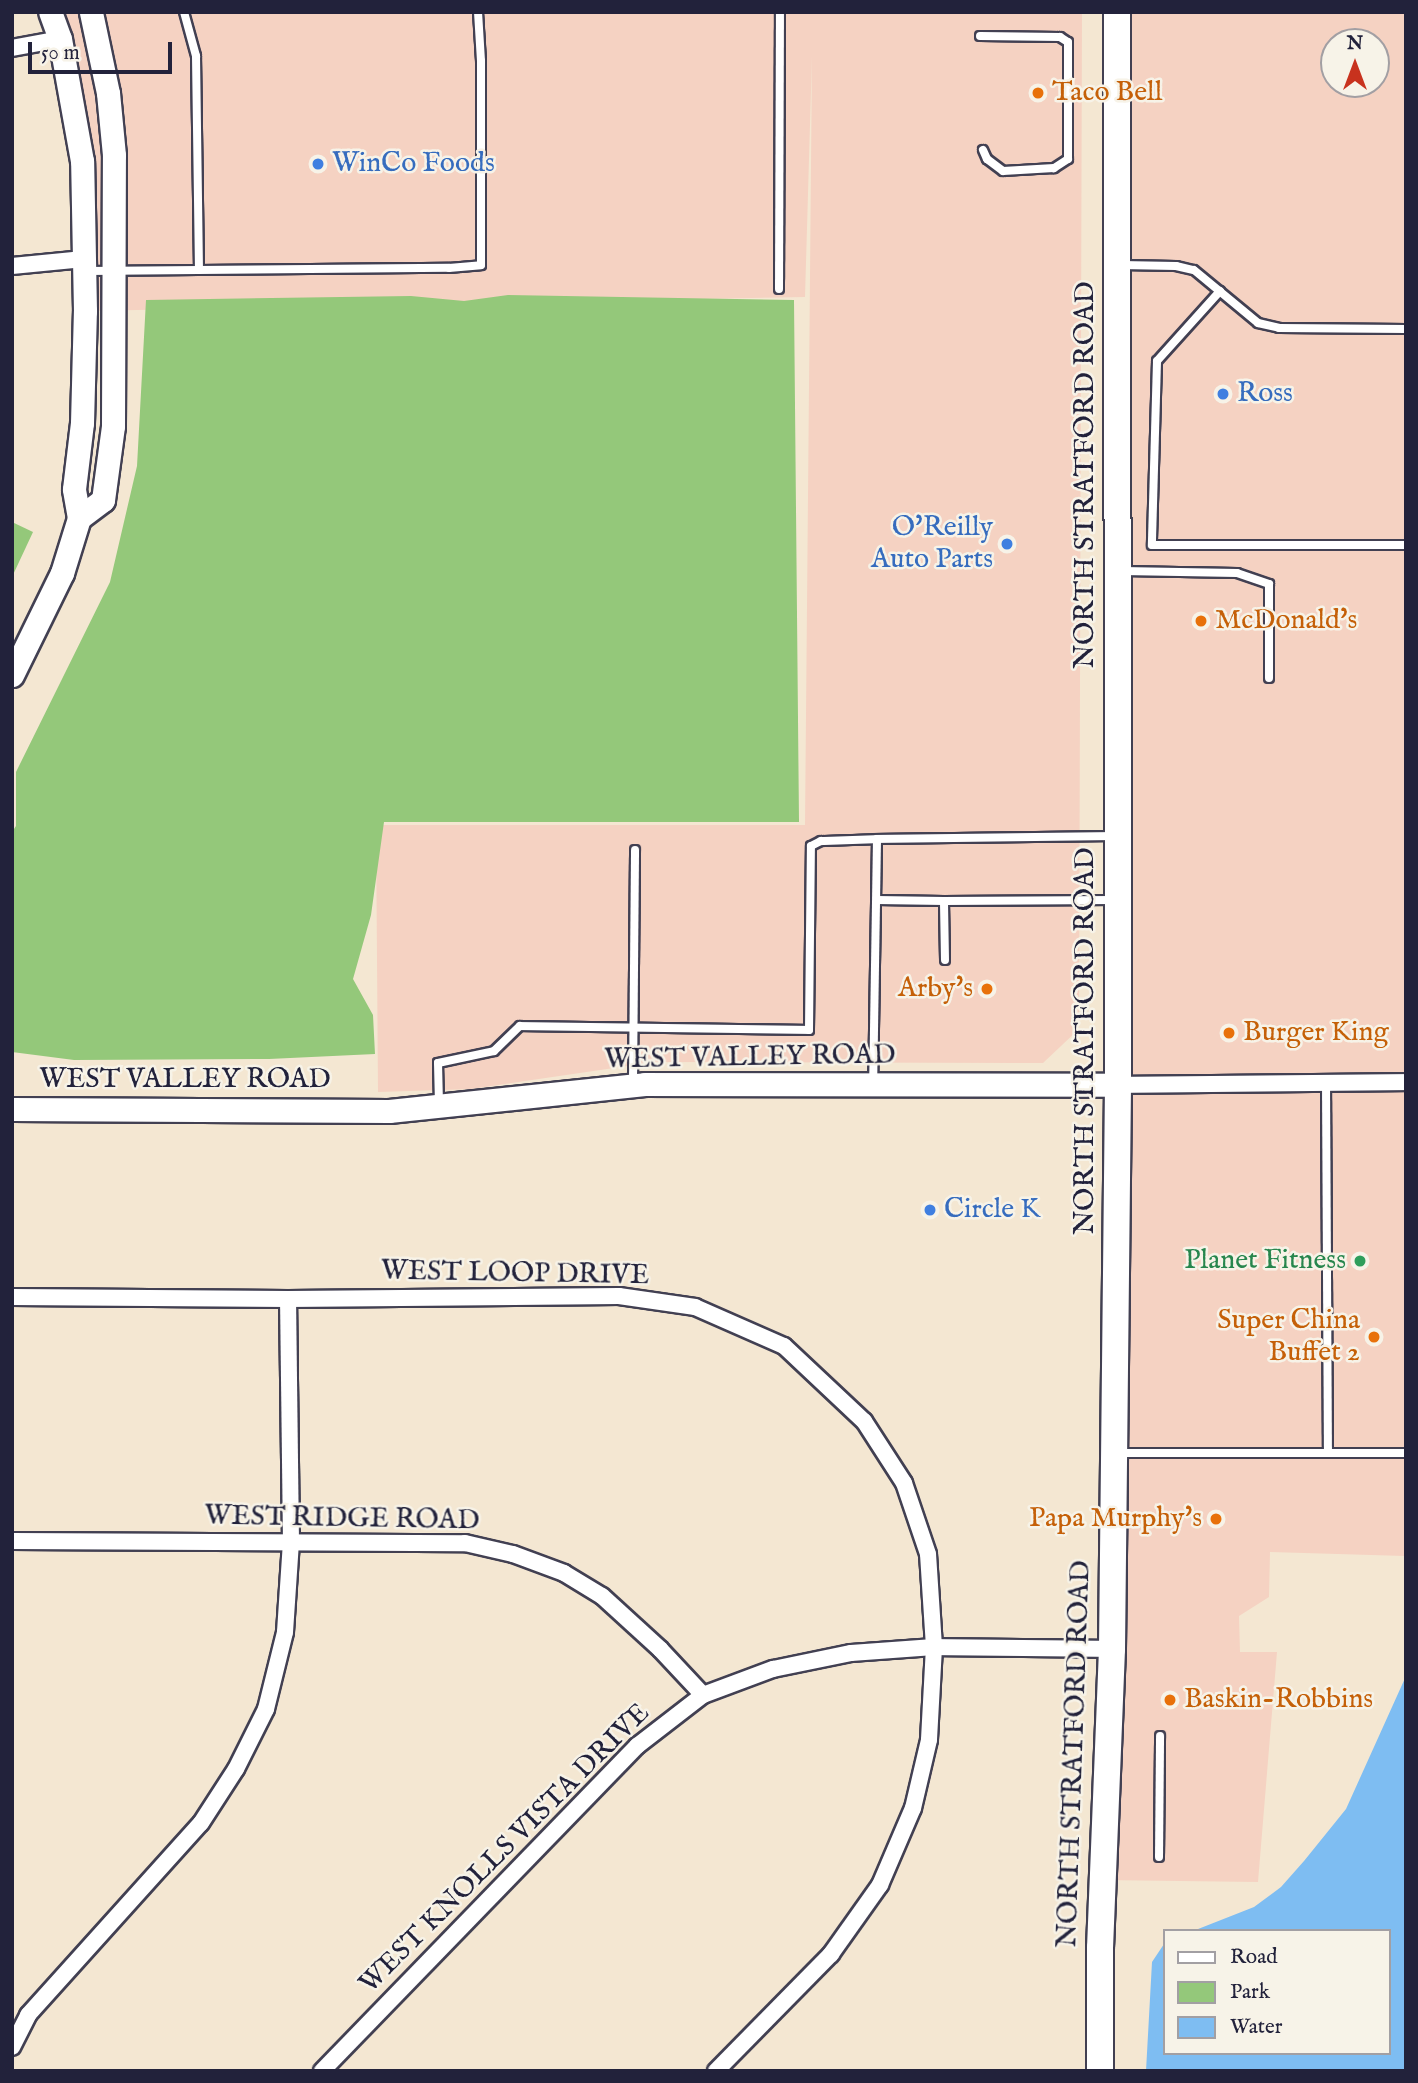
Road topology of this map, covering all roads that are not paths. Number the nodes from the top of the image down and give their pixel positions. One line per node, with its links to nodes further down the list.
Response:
1 (50, 12): 8 (main road)
2 (91, 12): 14 (main road)
3 (184, 12): 15 (lane)
4 (478, 12): 15 (lane)
5 (779, 12): 16 (lane)
6 (1117, 12): 12 (main road, NORTH STRATFORD ROAD)
7 (980, 36): 10 (lane)
8 (60, 39): 9 (street); 11 (main road)
9 (12, 48)
10 (983, 150)
11 (84, 265): 13 (street); 14 (lane); 19 (main road)
12 (1117, 265): 17 (lane); 21 (main road, NORTH STRATFORD ROAD)
13 (12, 267)
14 (114, 270): 15 (lane); 19 (main road)
15 (199, 270)
16 (779, 289)
17 (1220, 291): 18 (lane); 20 (lane)
18 (1406, 329)
19 (79, 518): 22 (main road)
20 (1406, 545)
21 (1118, 571): 23 (lane); 24 (main road, NORTH STRATFORD ROAD)
22 (12, 675)
23 (1269, 678)
24 (1118, 836): 25 (lane); 27 (main road, NORTH STRATFORD ROAD)
25 (877, 839): 28 (lane); 31 (lane)
26 (635, 850): 31 (lane)
27 (1118, 900): 29 (lane); 34 (main road, NORTH STRATFORD ROAD)
28 (877, 901): 29 (lane); 36 (lane)
29 (944, 901): 30 (lane)
30 (945, 960)
31 (633, 1026): 35 (lane); 37 (lane)
32 (1326, 1082): 33 (street, WEST VALLEY ROAD); 34 (street, WEST VALLEY ROAD); 42 (lane)
33 (1406, 1082)
34 (1118, 1085): 36 (main road, WEST VALLEY ROAD); 41 (main road, NORTH STRATFORD ROAD)
35 (633, 1086): 36 (main road, WEST VALLEY ROAD); 37 (main road, WEST VALLEY ROAD)
36 (873, 1086)
37 (439, 1106): 38 (main road, WEST VALLEY ROAD)
38 (12, 1110)
39 (12, 1297): 40 (street, WEST LOOP DRIVE)
40 (288, 1299): 45 (street); 46 (street, WEST LOOP DRIVE)
41 (1114, 1453): 42 (lane); 47 (main road, NORTH STRATFORD ROAD)
42 (1328, 1453): 43 (lane)
43 (1406, 1453)
44 (12, 1541): 45 (street, WEST RIDGE ROAD)
45 (291, 1542): 48 (street, WEST RIDGE ROAD); 51 (street)
46 (934, 1647): 47 (street, WEST KNOLLS VISTA DRIVE); 48 (street, WEST KNOLLS VISTA DRIVE); 53 (street, WEST LOOP DRIVE)
47 (1112, 1649): 54 (main road, NORTH STRATFORD ROAD)
48 (703, 1695): 52 (street, WEST KNOLLS VISTA DRIVE)
49 (1160, 1736): 50 (lane)
50 (1159, 1857)
51 (12, 2047)
52 (322, 2071)
53 (716, 2071)
54 (1100, 2071)

